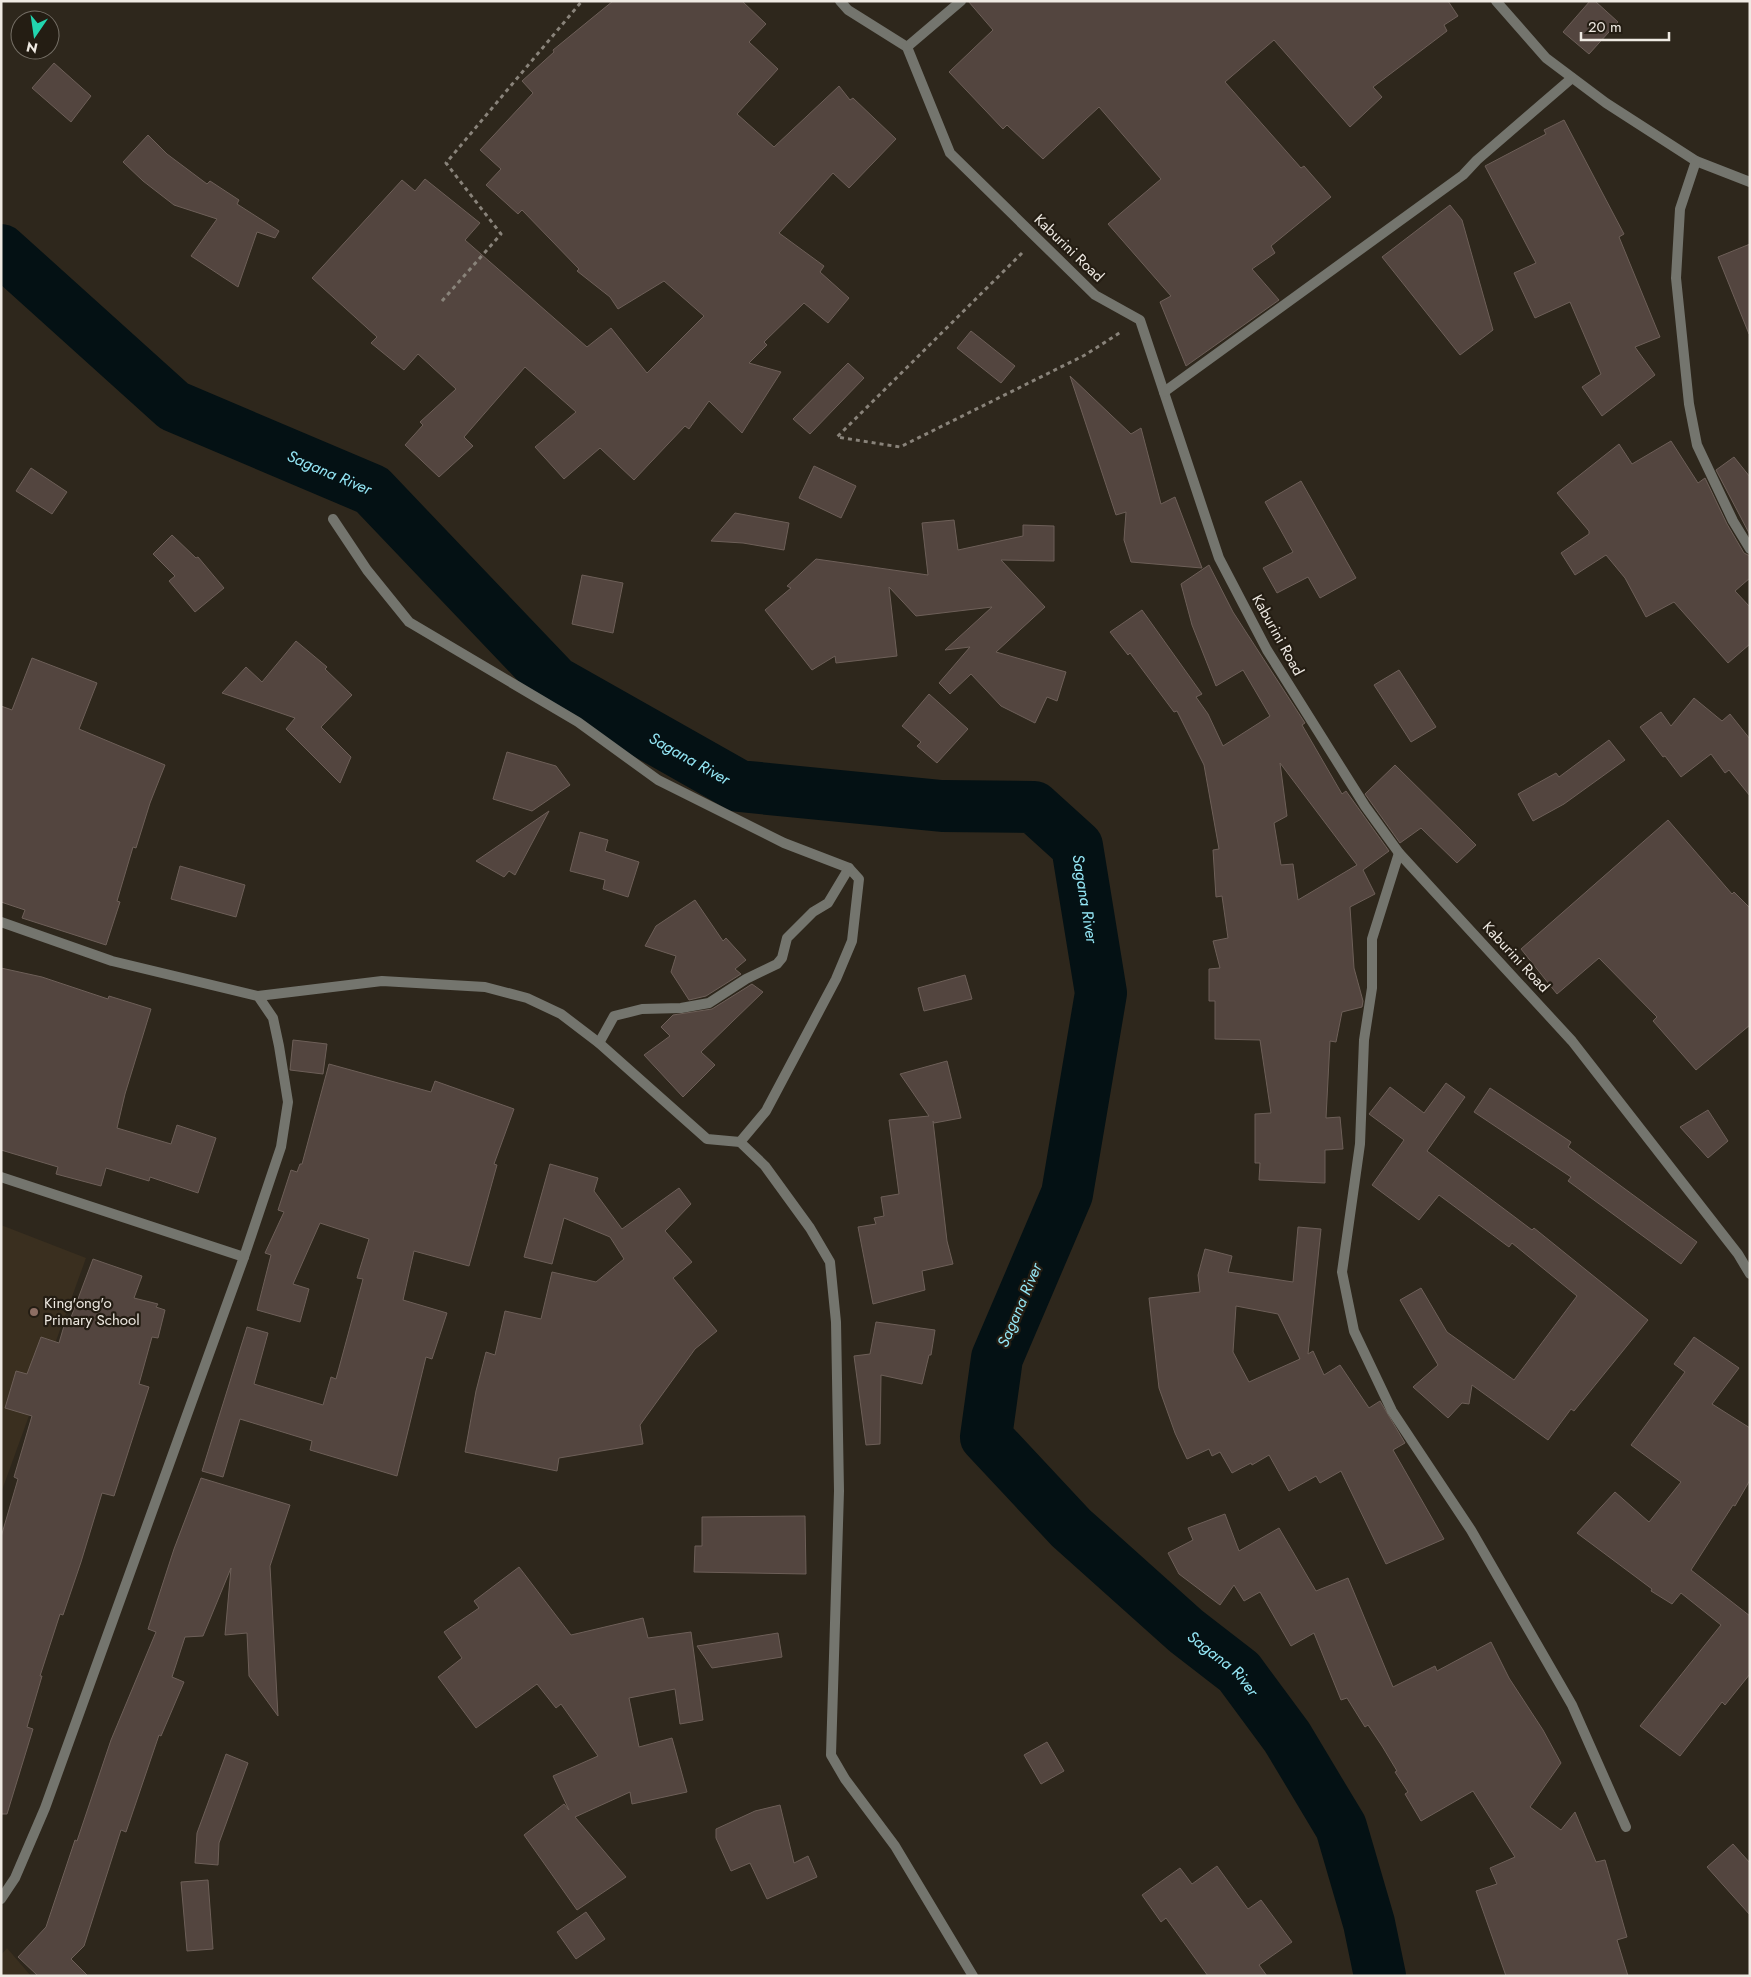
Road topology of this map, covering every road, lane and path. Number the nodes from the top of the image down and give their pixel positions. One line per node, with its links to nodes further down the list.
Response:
1 (582, 1): 10 (path)
2 (840, 1): 5 (street)
3 (961, 1): 5 (street)
4 (1496, 1): 6 (street)
5 (907, 47): 9 (street, Kaburini Road)
6 (1572, 78): 7 (street); 12 (street)
7 (1696, 161): 8 (street); 14 (street)
8 (1750, 182)
9 (1037, 238): 11 (street, Kaburini Road); 11 (path)
10 (442, 301)
11 (1140, 320): 12 (street, Kaburini Road)
12 (1164, 392): 15 (street, Kaburini Road)
13 (333, 519): 16 (street)
14 (1750, 549)
15 (1399, 853): 23 (street, Kaburini Road); 24 (street)
16 (849, 868): 19 (street); 20 (street)
17 (1, 922): 18 (street)
18 (258, 996): 19 (street); 22 (street)
19 (599, 1043): 20 (street)
20 (740, 1142): 26 (street)
21 (1, 1177): 22 (street)
22 (244, 1257): 25 (street)
23 (1750, 1274)
24 (1626, 1827)
25 (1, 1899)
26 (973, 1976)

